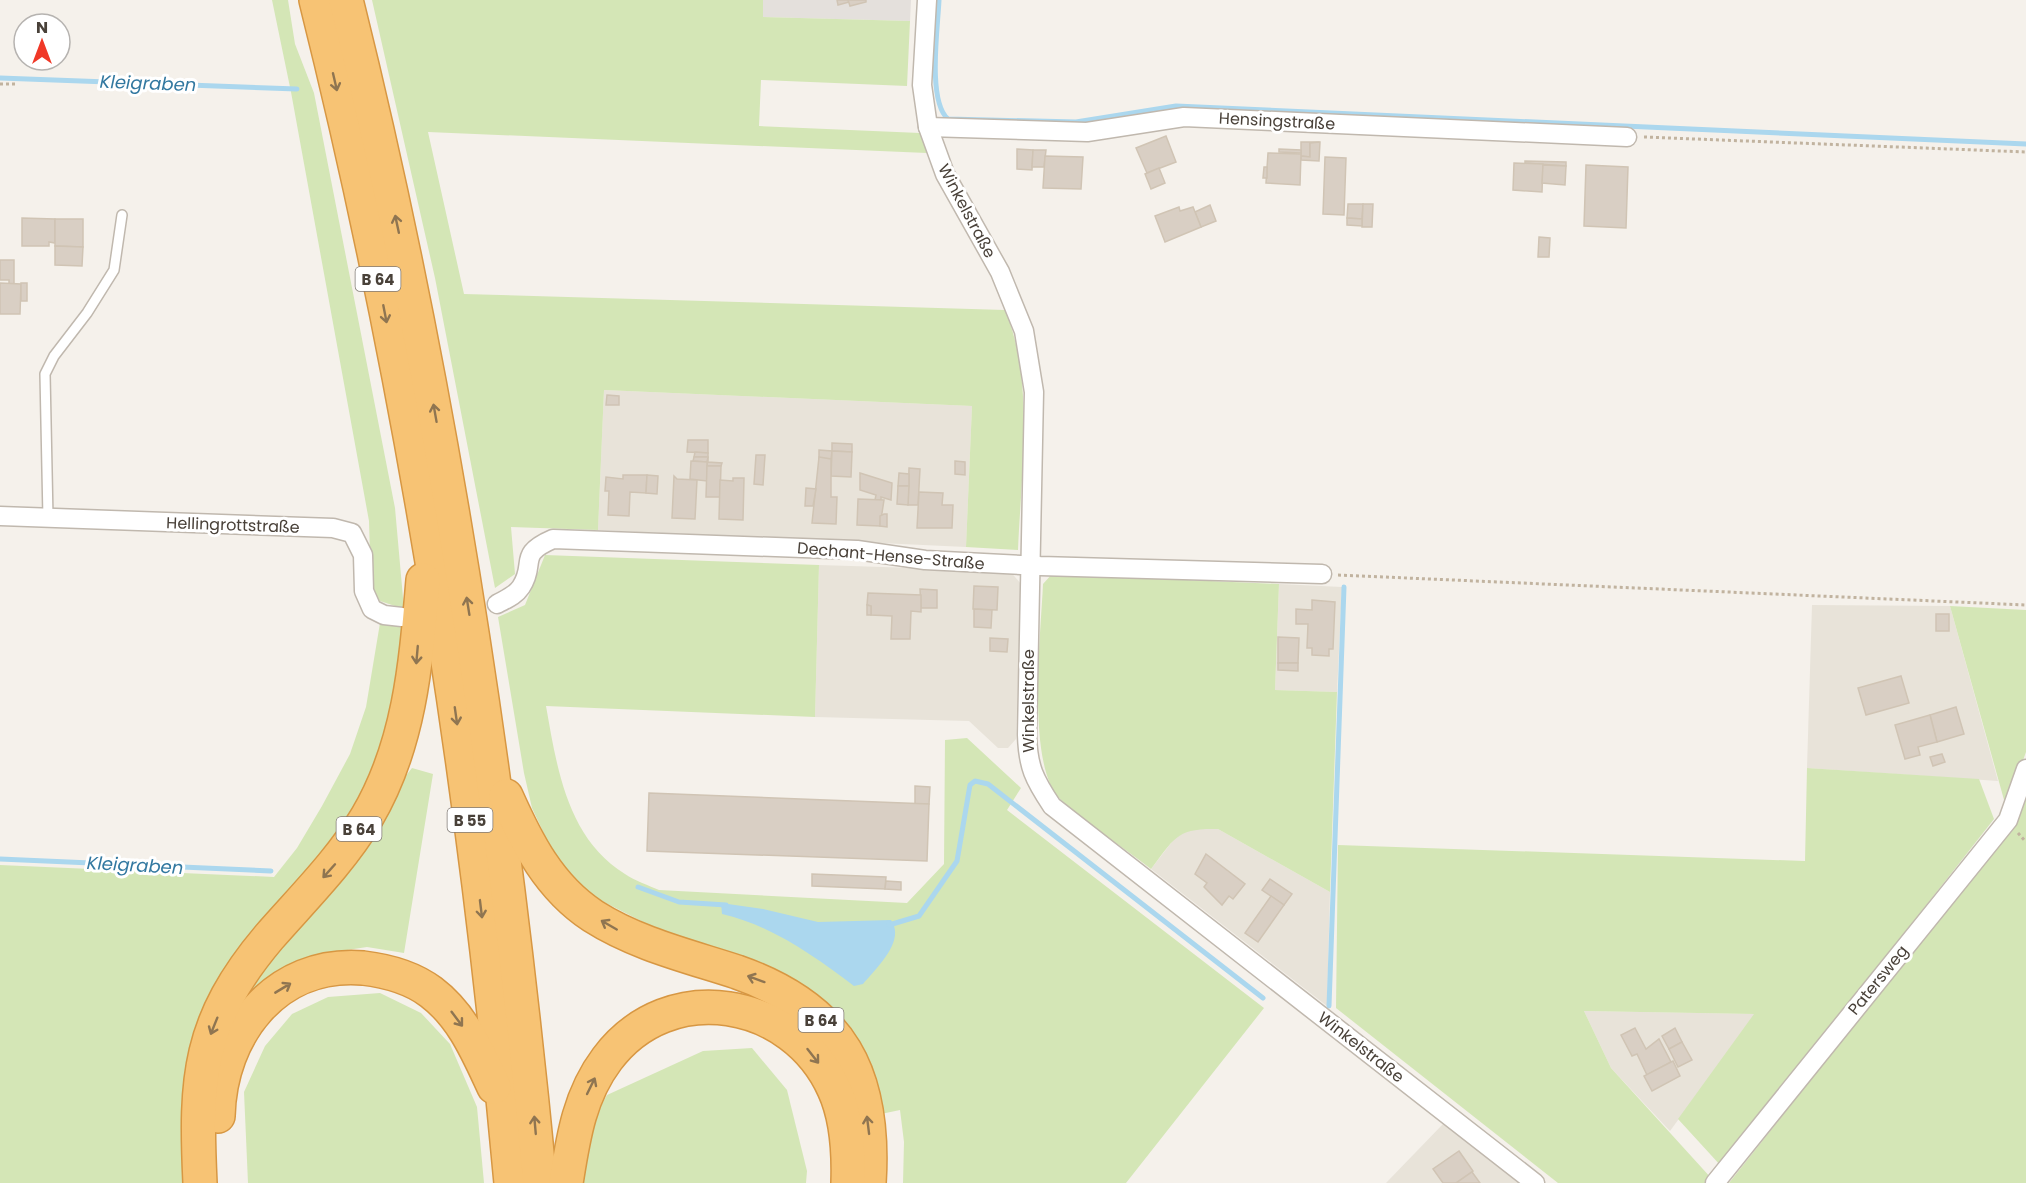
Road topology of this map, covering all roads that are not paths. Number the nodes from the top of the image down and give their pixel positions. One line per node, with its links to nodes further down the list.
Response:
1 (316, 0): 9 (highway, B 64, one-way to 9)
2 (346, 0): 14 (highway, B 64, one-way to 2)
3 (927, 0): 4 (street, Winkelstraße)
4 (928, 127): 5 (street, Hensingstraße); 10 (street, Winkelstraße)
5 (1627, 137)
6 (122, 215): 8 (lane)
7 (0, 516): 8 (street, Hellingrottstraße)
8 (48, 518): 13 (street, Hellingrottstraße)
9 (427, 534): 16 (highway, B 55, one-way to 16); 17 (highway, B 64, one-way to 17)
10 (1029, 566): 11 (street, Dechant-Hense-Straße); 12 (street, Dechant-Hense-Straße); 24 (street, Winkelstraße)
11 (1322, 574)
12 (497, 604)
13 (402, 617)
14 (493, 767): 20 (highway, B 55, one-way to 14); 23 (highway, B 64, one-way to 14)
15 (2026, 769): 25 (street, Patersweg)
16 (504, 1107): 18 (highway, B 55, one-way to 16); 19 (highway, B 55)
17 (200, 1183)
18 (219, 1183)
19 (511, 1183)
20 (540, 1183)
21 (566, 1183): 22 (highway, one-way to 22)
22 (848, 1183)
23 (869, 1183)
24 (1535, 1183)
25 (1715, 1183)

